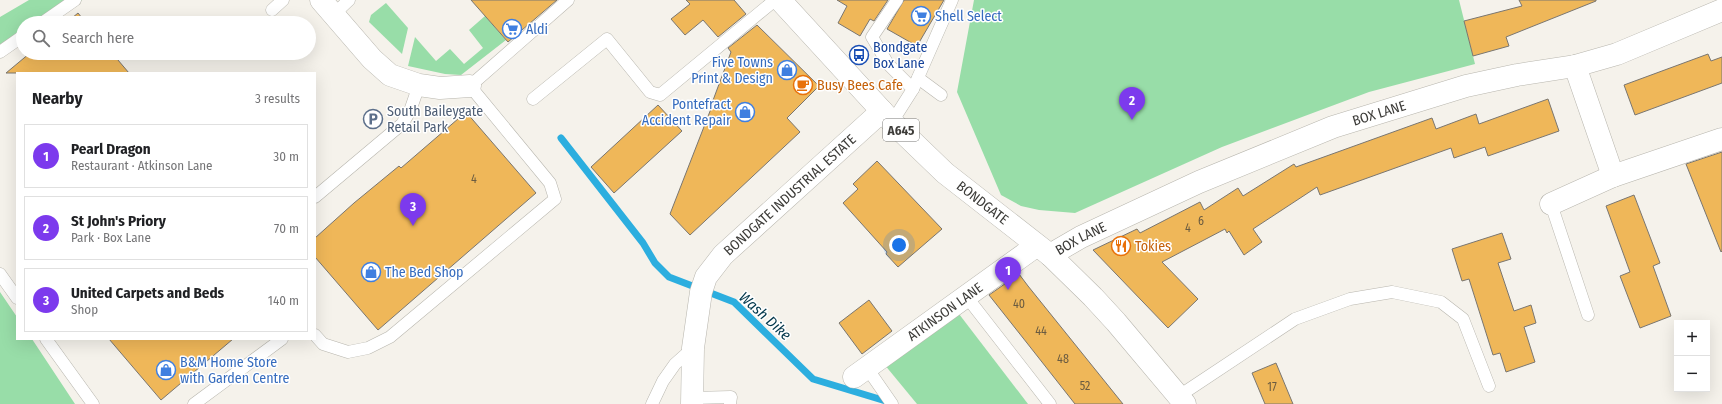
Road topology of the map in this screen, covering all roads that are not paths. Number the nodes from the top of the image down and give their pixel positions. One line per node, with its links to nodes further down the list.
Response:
1 (75, 0): 10 (lane)
2 (284, 0): 8 (lane)
3 (568, 0): 16 (lane)
4 (896, 0): 17 (lane)
5 (952, 0): 14 (lane)
6 (783, 1): 19 (lane); 20 (main road, BONDGATE / A645)
7 (334, 5): 15 (main road)
8 (272, 10)
9 (1722, 10): 13 (main road, BOX LANE)
10 (52, 16)
11 (16, 41): 12 (lane)
12 (0, 52)
13 (1575, 66): 22 (main road); 25 (main road, BOX LANE)
14 (918, 78): 17 (lane); 18 (lane)
15 (419, 85): 16 (main road); 23 (lane)
16 (470, 86): 30 (lane)
17 (913, 89): 20 (lane)
18 (941, 95)
19 (532, 98)
20 (887, 116): 25 (main road, BONDGATE / A645); 33 (main road, BONDGATE INDUSTRIAL ESTATE)
21 (1722, 139): 22 (main road)
22 (1613, 176): 24 (main road)
23 (316, 196)
24 (1552, 204): 29 (lane)
25 (1043, 250): 27 (main road, ATKINSON LANE); 36 (main road, BONDGATE / A645)
26 (0, 274): 28 (lane)
27 (966, 296): 34 (main road, ATKINSON LANE); 43 (lane)
28 (16, 297)
29 (1588, 315)
30 (316, 336)
31 (47, 340): 38 (lane)
32 (281, 340): 39 (lane)
33 (693, 348): 37 (main road, BONDGATE INDUSTRIAL ESTATE); 40 (lane)
34 (860, 372): 42 (lane)
35 (1489, 386): 36 (lane)
36 (1182, 400)
37 (692, 401): 41 (lane)
38 (93, 404)
39 (194, 404)
40 (652, 404)
41 (730, 404)
42 (892, 404)
43 (1050, 404)

